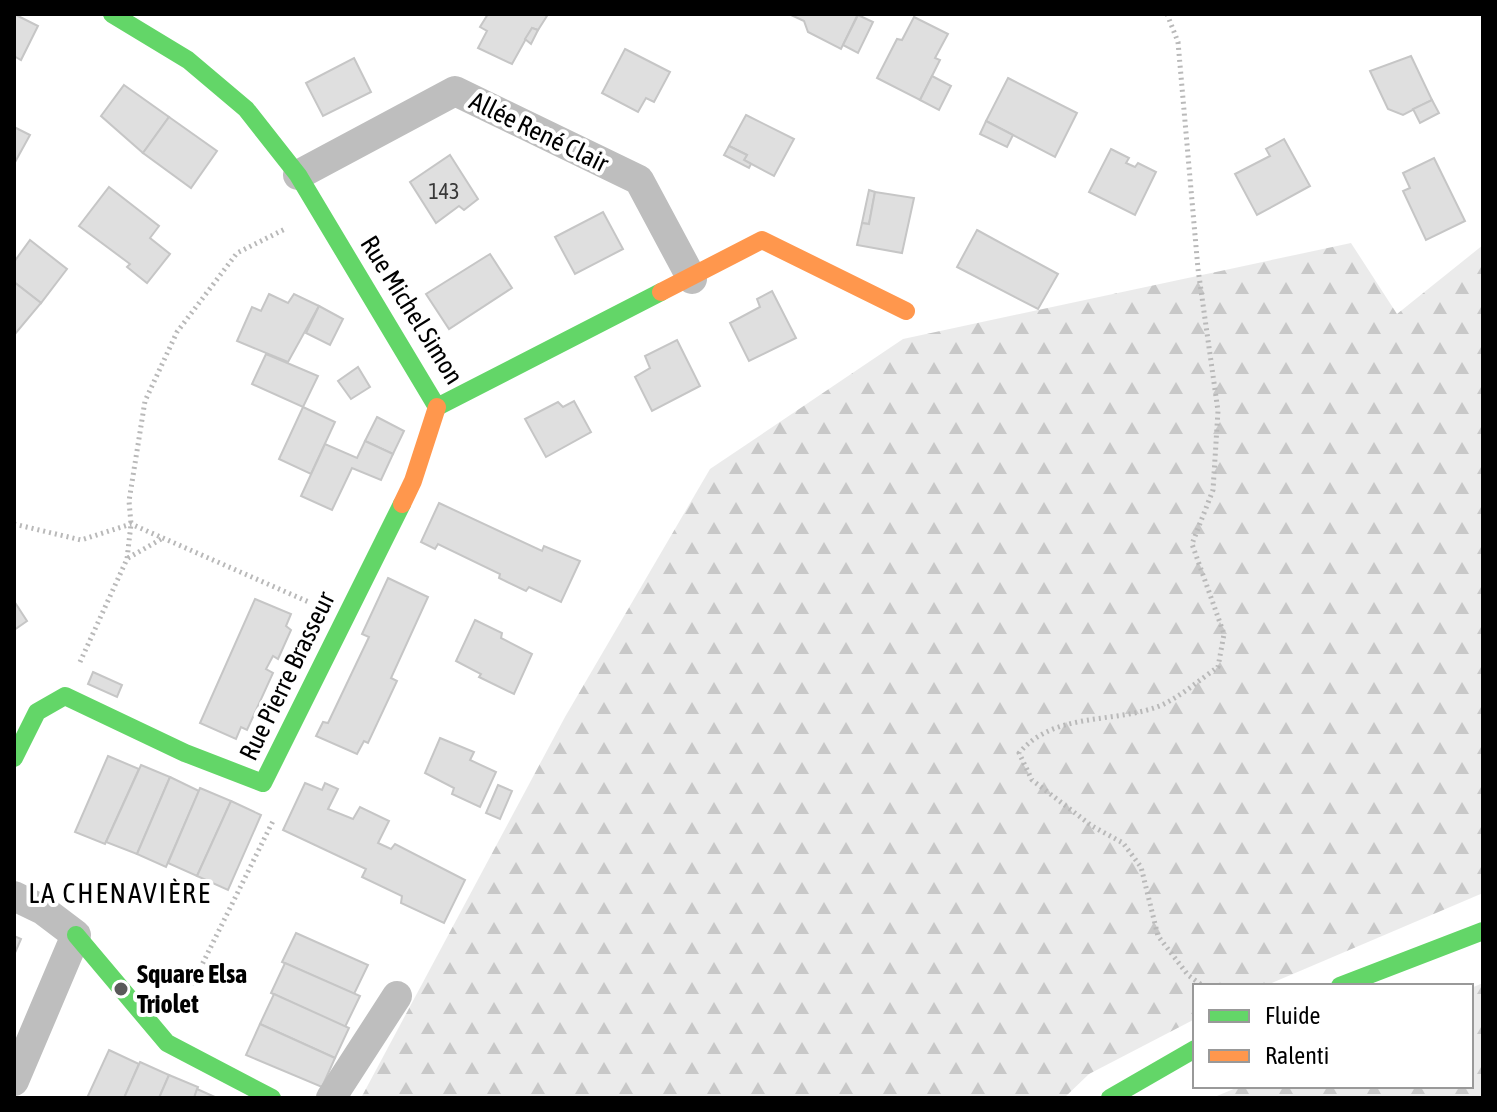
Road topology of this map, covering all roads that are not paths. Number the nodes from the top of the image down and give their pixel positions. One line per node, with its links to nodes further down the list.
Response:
1 (112, 14): 2 (street, Rue Michel Simon)
2 (298, 175): 3 (street, Allée René Clair); 5 (street, Rue Michel Simon)
3 (692, 279): 4 (street, Rue Michel Simon); 5 (street, Rue Michel Simon)
4 (906, 311)
5 (437, 407): 6 (street, Rue Pierre Brasseur)
6 (14, 758)
7 (14, 896): 9 (street)
8 (1483, 931): 10 (street)
9 (76, 935): 13 (street); 14 (street)
10 (1345, 984)
11 (397, 996): 15 (street)
12 (1193, 1050): 16 (street)
13 (14, 1081)
14 (272, 1098)
15 (331, 1098)
16 (1110, 1098)

